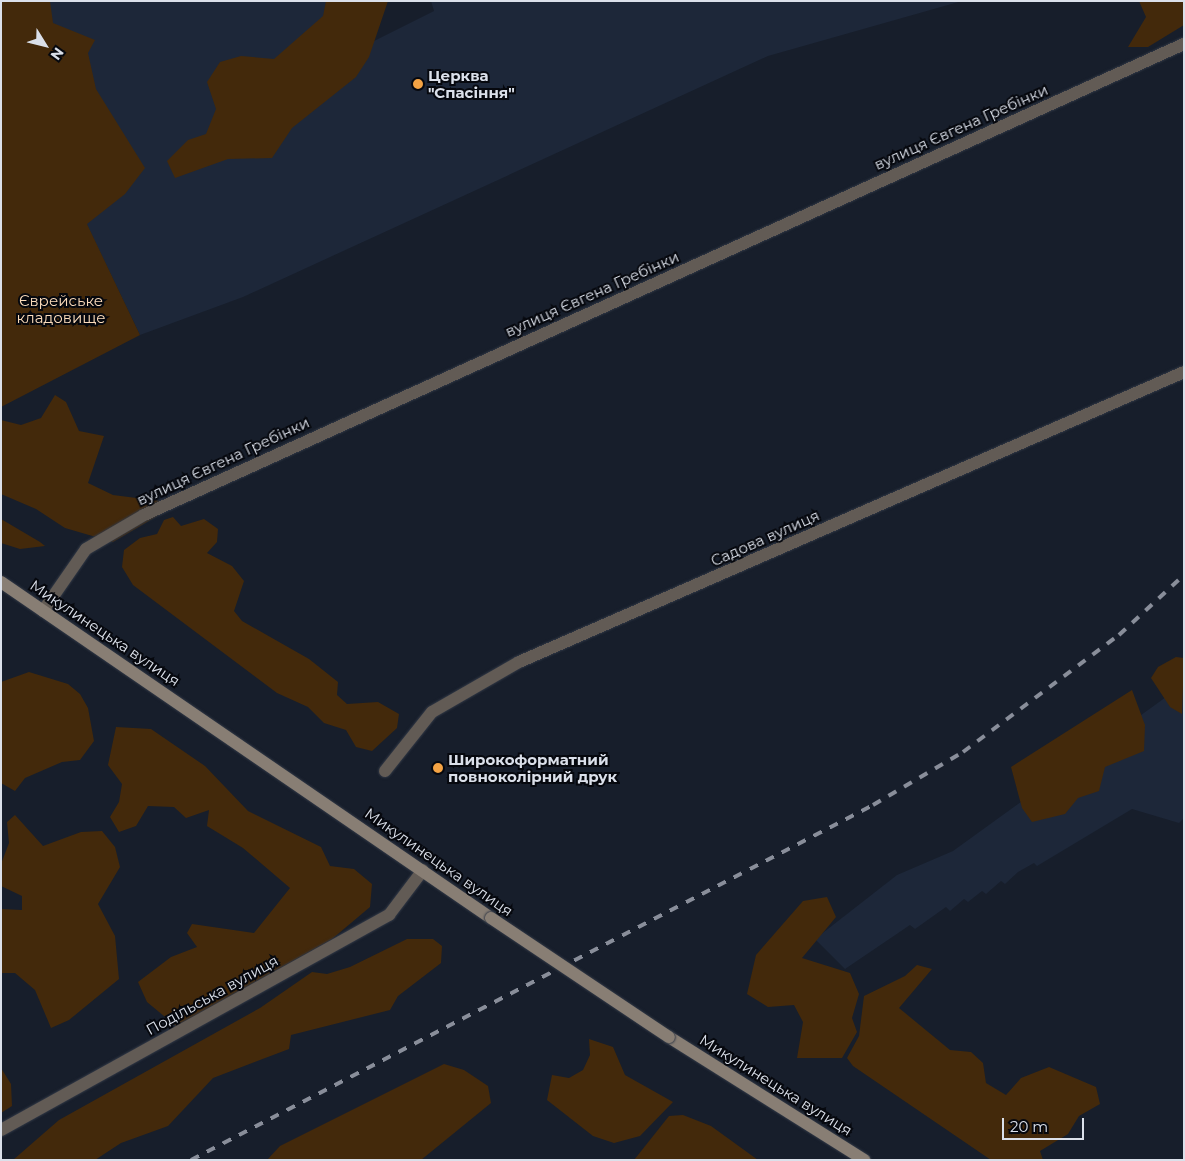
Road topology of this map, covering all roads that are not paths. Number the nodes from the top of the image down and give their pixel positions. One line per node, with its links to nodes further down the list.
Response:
1 (1184, 44): 4 (street, вулиця Євгена Гребінки)
2 (1184, 372): 5 (street, Садова вулиця)
3 (1, 582): 4 (main road, Микулинецька вулиця)
4 (43, 611): 6 (main road, Микулинецька вулиця)
5 (385, 771)
6 (423, 870): 7 (street, Подільська вулиця); 8 (main road, Микулинецька вулиця, bridge)
7 (1, 1130)
8 (864, 1160)

